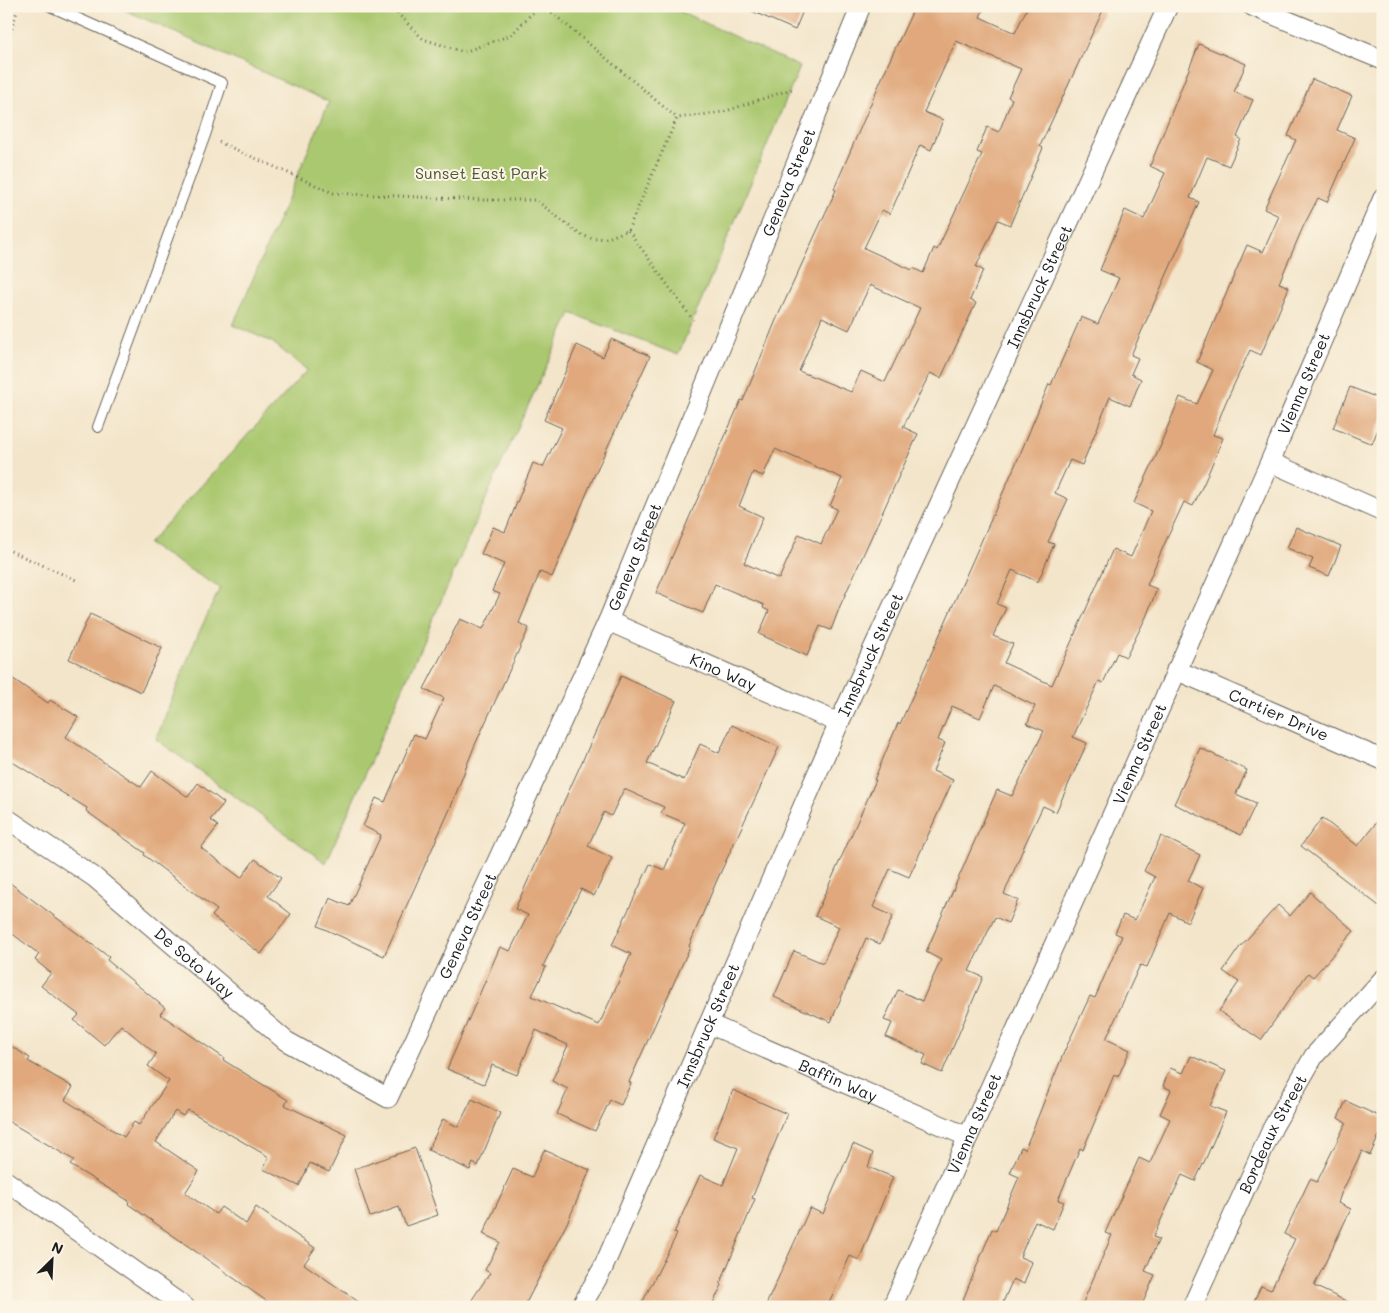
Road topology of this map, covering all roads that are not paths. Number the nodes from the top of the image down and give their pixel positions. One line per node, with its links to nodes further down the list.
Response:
1 (50, 6): 7 (lane)
2 (861, 6): 10 (street, Geneva Street)
3 (1168, 6): 12 (street, Innsbruck Street)
4 (1252, 6): 5 (street)
5 (1383, 60)
6 (1383, 198): 8 (street, Vienna Street)
7 (98, 427)
8 (1270, 462): 9 (street); 11 (street, Vienna Street)
9 (1383, 512)
10 (608, 621): 12 (street, Kino Way); 17 (street, Geneva Street)
11 (1176, 670): 13 (street, Cartier Drive); 18 (street, Vienna Street)
12 (838, 723): 16 (street, Innsbruck Street)
13 (1383, 760)
14 (6, 818): 17 (street, De Soto Way)
15 (1383, 979): 23 (street, Bordeaux Street)
16 (709, 1024): 18 (street, Baffin Way); 21 (street, Innsbruck Street)
17 (388, 1098)
18 (968, 1137): 22 (street, Vienna Street)
19 (6, 1181): 20 (street)
20 (177, 1304)
21 (581, 1307)
22 (892, 1307)
23 (1192, 1307)

